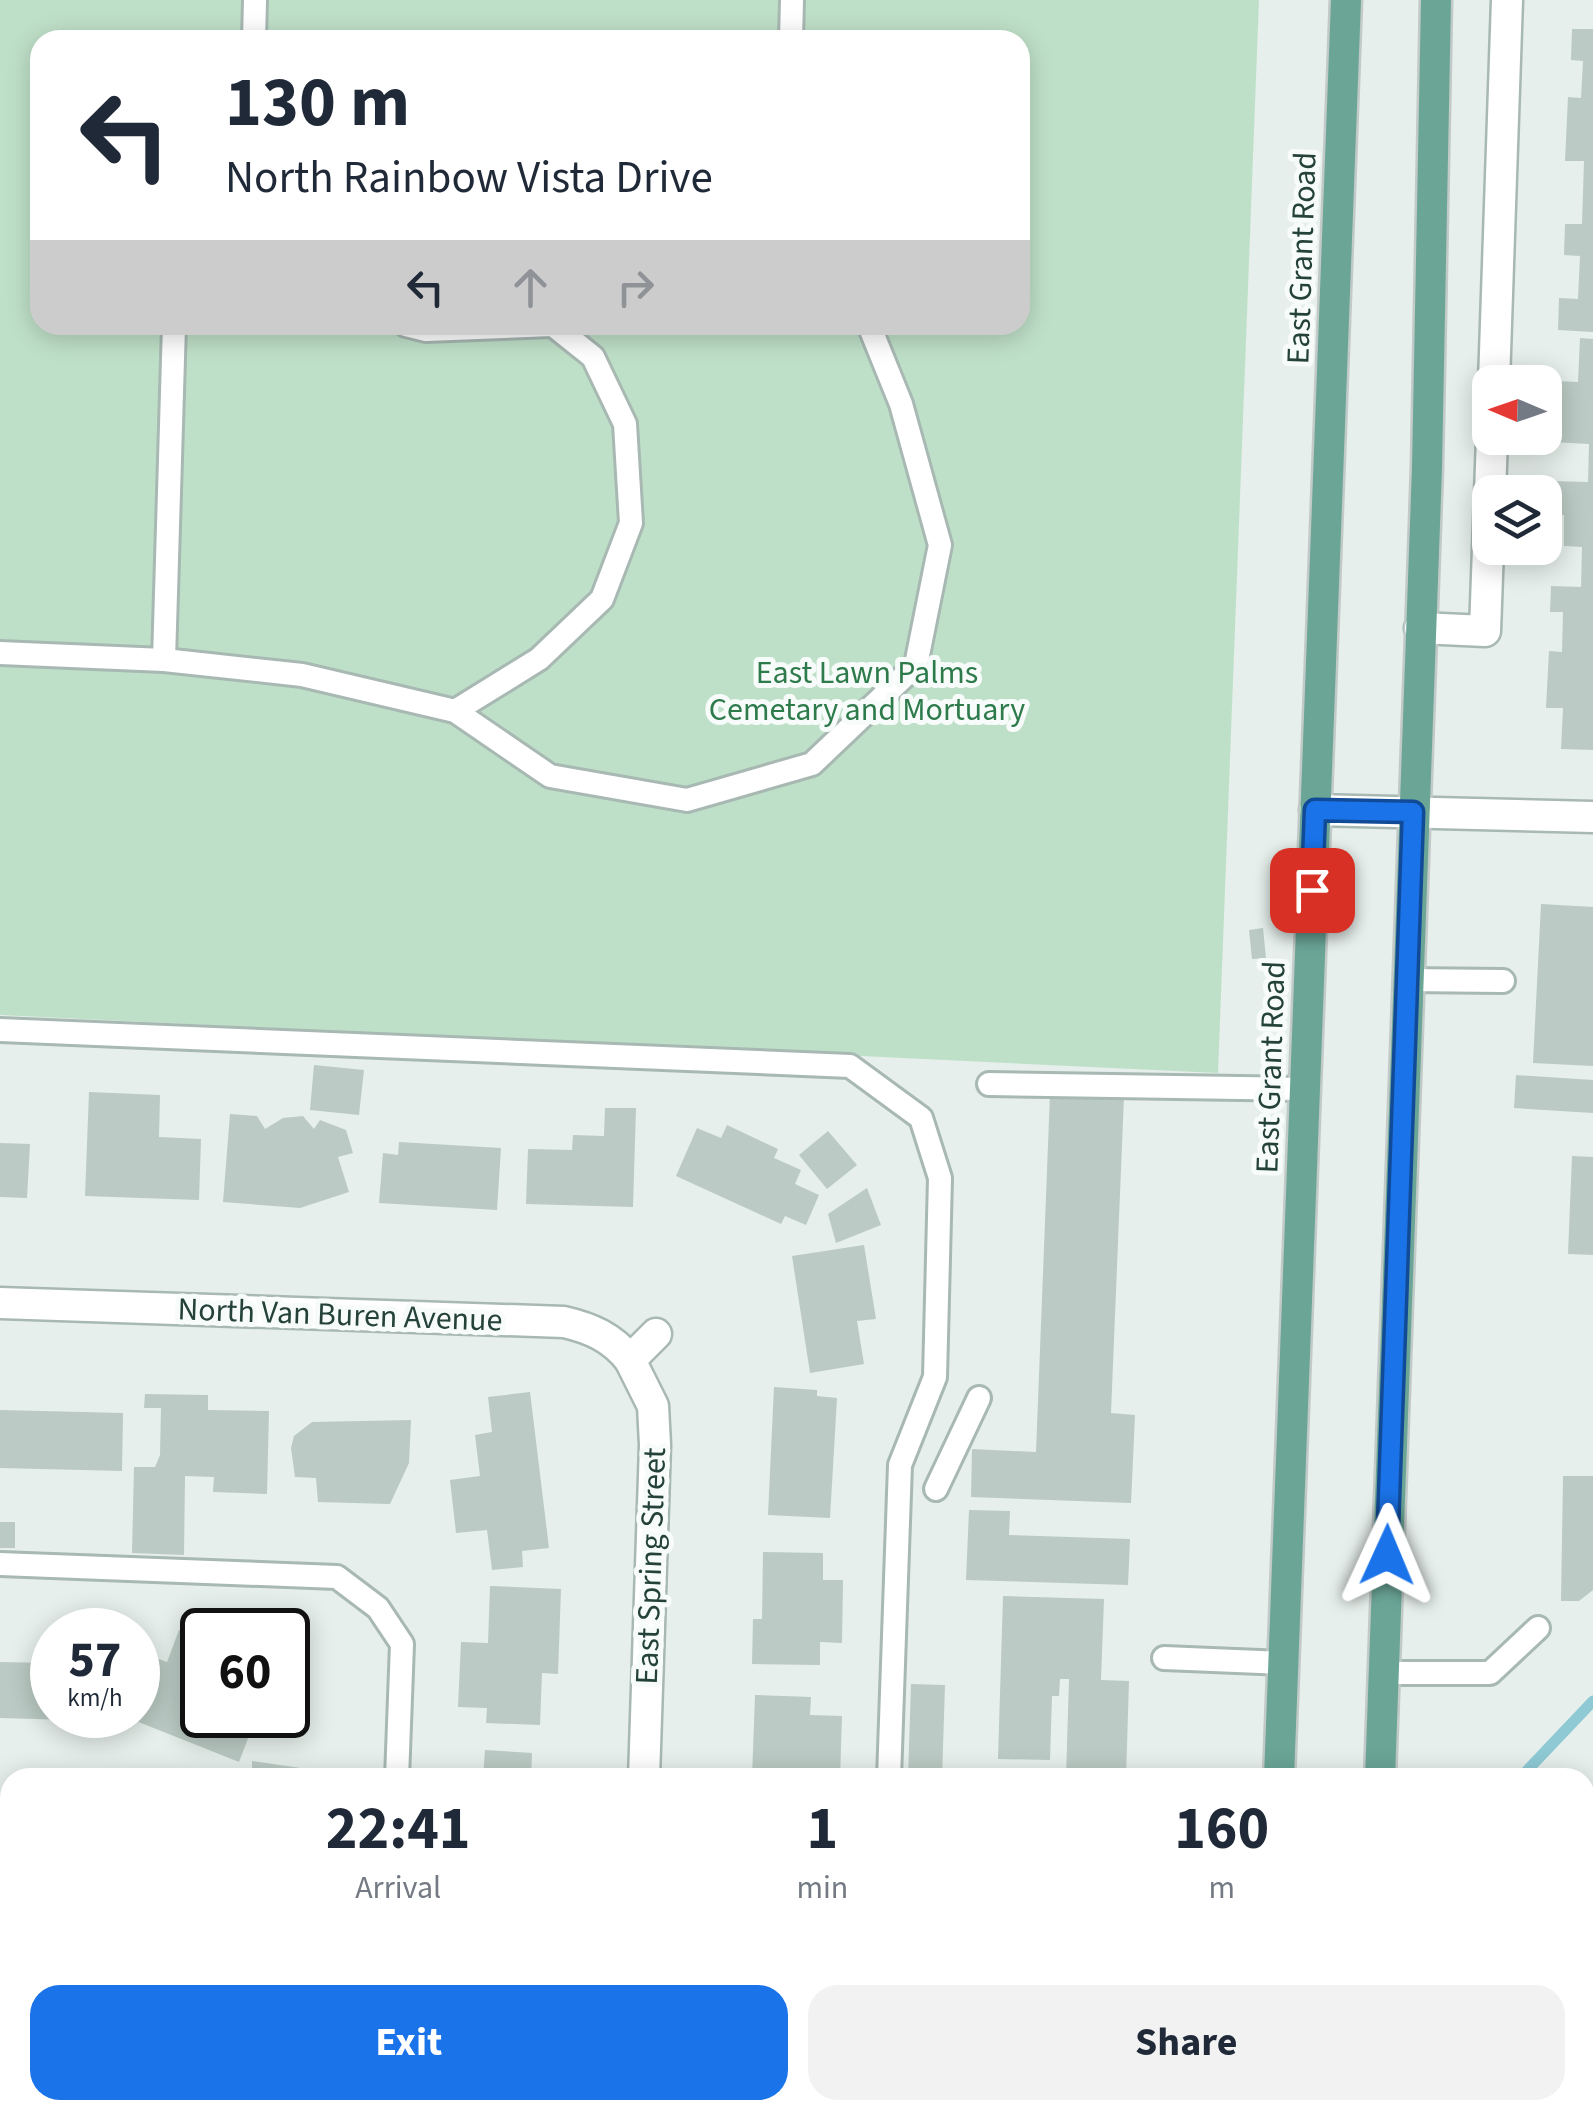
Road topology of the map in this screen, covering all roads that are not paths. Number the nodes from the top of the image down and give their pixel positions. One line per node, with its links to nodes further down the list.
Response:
1 (255, 0): 6 (lane)
2 (792, 0): 7 (lane)
3 (1346, 0): 17 (main road, East Grant Road)
4 (1436, 0): 13 (main road)
5 (1507, 0): 11 (street)
6 (254, 30)
7 (791, 30)
8 (174, 335): 15 (lane)
9 (566, 335): 16 (lane)
10 (873, 335): 16 (lane)
11 (1495, 365)
12 (1491, 455): 13 (street)
13 (1420, 628): 18 (main road)
14 (0, 653): 15 (lane)
15 (164, 660): 16 (lane)
16 (455, 711)
17 (1315, 810): 18 (street); 24 (main road, East Grant Road)
18 (1413, 812): 19 (street); 20 (main road)
19 (1593, 818)
20 (1406, 980): 21 (lane); 34 (main road)
21 (1502, 981)
22 (0, 1030): 37 (lane)
23 (990, 1084): 24 (lane)
24 (1304, 1089): 33 (main road, East Grant Road)
25 (0, 1303): 27 (street, North Van Buren Avenue)
26 (656, 1334): 27 (street)
27 (630, 1360): 36 (street, East Spring Street)
28 (978, 1398): 29 (lane)
29 (936, 1489)
30 (0, 1564): 35 (lane)
31 (1538, 1628): 34 (lane)
32 (1164, 1658): 33 (lane)
33 (1283, 1663): 38 (main road, East Grant Road)
34 (1384, 1672): 39 (main road)
35 (396, 1768)
36 (644, 1768)
37 (889, 1768)
38 (1279, 1768)
39 (1380, 1768)

